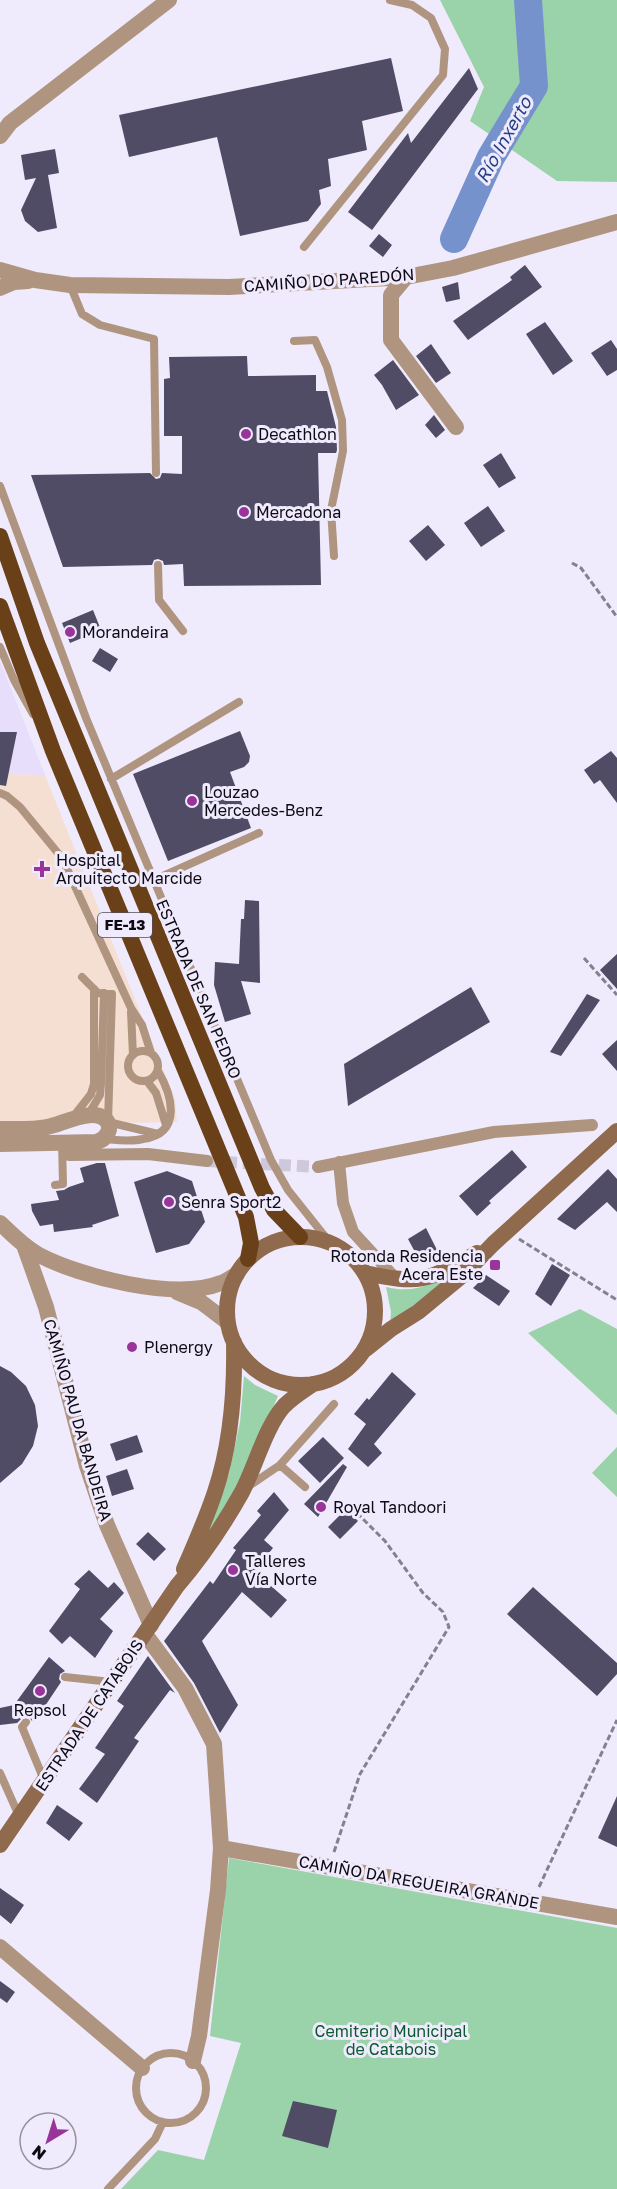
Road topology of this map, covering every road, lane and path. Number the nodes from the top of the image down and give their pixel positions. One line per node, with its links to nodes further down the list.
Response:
1 (170, 0): 3 (street)
2 (390, 0): 5 (lane)
3 (0, 136)
4 (617, 222): 7 (street, CAMIÑO DO PAREDÓN)
5 (304, 247)
6 (0, 270): 8 (street)
7 (406, 277): 9 (street, CAMIÑO DO PAREDÓN); 12 (street)
8 (35, 280): 9 (street, CAMIÑO DO PAREDÓN); 10 (street)
9 (70, 285): 13 (lane)
10 (0, 288)
11 (294, 341): 16 (lane)
12 (456, 427)
13 (156, 473)
14 (0, 486): 25 (lane, ESTRADA DE SAN PEDRO)
15 (0, 536): 55 (highway, FE-13)
16 (334, 556)
17 (572, 563): 20 (path)
18 (158, 565): 21 (lane)
19 (0, 606): 24 (highway, FE-13)
20 (617, 617)
21 (183, 631)
22 (0, 647): 24 (lane)
23 (239, 702): 25 (lane)
24 (52, 751): 60 (highway, FE-13)
25 (111, 779): 28 (lane, ESTRADA DE SAN PEDRO)
26 (0, 793): 34 (lane)
27 (259, 833): 28 (lane)
28 (154, 880): 57 (lane, ESTRADA DE SAN PEDRO)
29 (584, 958): 33 (path)
30 (82, 977): 31 (lane)
31 (94, 989): 32 (lane); 40 (lane)
32 (108, 993): 39 (lane); 41 (lane)
33 (617, 994)
34 (131, 1008): 35 (lane); 36 (lane)
35 (151, 1053): 36 (lane); 37 (lane)
36 (133, 1055): 38 (lane)
37 (158, 1071): 38 (lane); 42 (lane)
38 (147, 1081): 42 (lane)
39 (88, 1116): 40 (street); 41 (street)
40 (71, 1119): 44 (street)
41 (108, 1122): 46 (lane); 47 (street)
42 (166, 1125): 46 (lane)
43 (592, 1125): 51 (street)
44 (0, 1130)
45 (617, 1131): 56 (main road, ESTRADA DE CATABOIS)
46 (158, 1134): 47 (lane)
47 (103, 1139): 49 (street)
48 (0, 1144): 49 (street)
49 (66, 1148): 50 (street); 53 (lane)
50 (207, 1161)
51 (339, 1162): 52 (street); 63 (street)
52 (318, 1167)
53 (55, 1185)
54 (0, 1223): 59 (street)
55 (294, 1232): 57 (main road, ESTRADA DE CATABOIS); 60 (main road, ESTRADA DE CATABOIS)
56 (507, 1232): 58 (main road, ESTRADA DE CATABOIS); 65 (path)
57 (331, 1244): 61 (main road, ESTRADA DE CATABOIS)
58 (493, 1244): 63 (main road, ESTRADA DE CATABOIS); 68 (main road, ESTRADA DE CATABOIS)
59 (24, 1245): 64 (street); 76 (street, CAMIÑO PAU DA BANDEIRA)
60 (249, 1251): 62 (main road)
61 (365, 1273): 63 (main road, ESTRADA DE CATABOIS); 68 (main road, ESTRADA DE CATABOIS)
62 (237, 1274): 64 (street); 66 (main road, ESTRADA DE CATABOIS)
63 (397, 1280)
64 (168, 1288): 66 (street)
65 (617, 1300)
66 (226, 1321): 67 (main road, ESTRADA DE CATABOIS)
67 (234, 1341): 69 (main road, ESTRADA DE CATABOIS); 75 (main road, ESTRADA DE CATABOIS)
68 (363, 1351): 69 (main road, ESTRADA DE CATABOIS)
69 (313, 1384): 73 (main road, ESTRADA DE CATABOIS)
70 (334, 1404): 71 (lane)
71 (280, 1466): 72 (lane); 73 (lane)
72 (304, 1487)
73 (243, 1489): 75 (main road, ESTRADA DE CATABOIS)
74 (348, 1504): 86 (path)
75 (177, 1586): 76 (main road, ESTRADA DE CATABOIS)
76 (148, 1629): 78 (main road, ESTRADA DE CATABOIS); 85 (street, CAMIÑO PAU DA BANDEIRA)
77 (65, 1677): 78 (lane)
78 (111, 1683): 82 (main road, ESTRADA DE CATABOIS)
79 (617, 1720): 87 (path)
80 (26, 1722): 82 (lane)
81 (0, 1773): 83 (lane)
82 (44, 1780): 83 (main road, ESTRADA DE CATABOIS)
83 (20, 1816): 84 (main road, ESTRADA DE CATABOIS)
84 (0, 1845)
85 (221, 1848): 86 (street, CAMIÑO DA REGUEIRA GRANDE); 90 (street, CAMIÑO PAU DA BANDEIRA)
86 (329, 1867): 87 (street, CAMIÑO DA REGUEIRA GRANDE)
87 (532, 1902): 88 (street, CAMIÑO DA REGUEIRA GRANDE)
88 (617, 1917)
89 (0, 1947): 91 (street)
90 (194, 2061): 91 (lane); 92 (lane)
91 (142, 2068): 92 (lane)
92 (163, 2122): 93 (lane)
93 (108, 2189)

